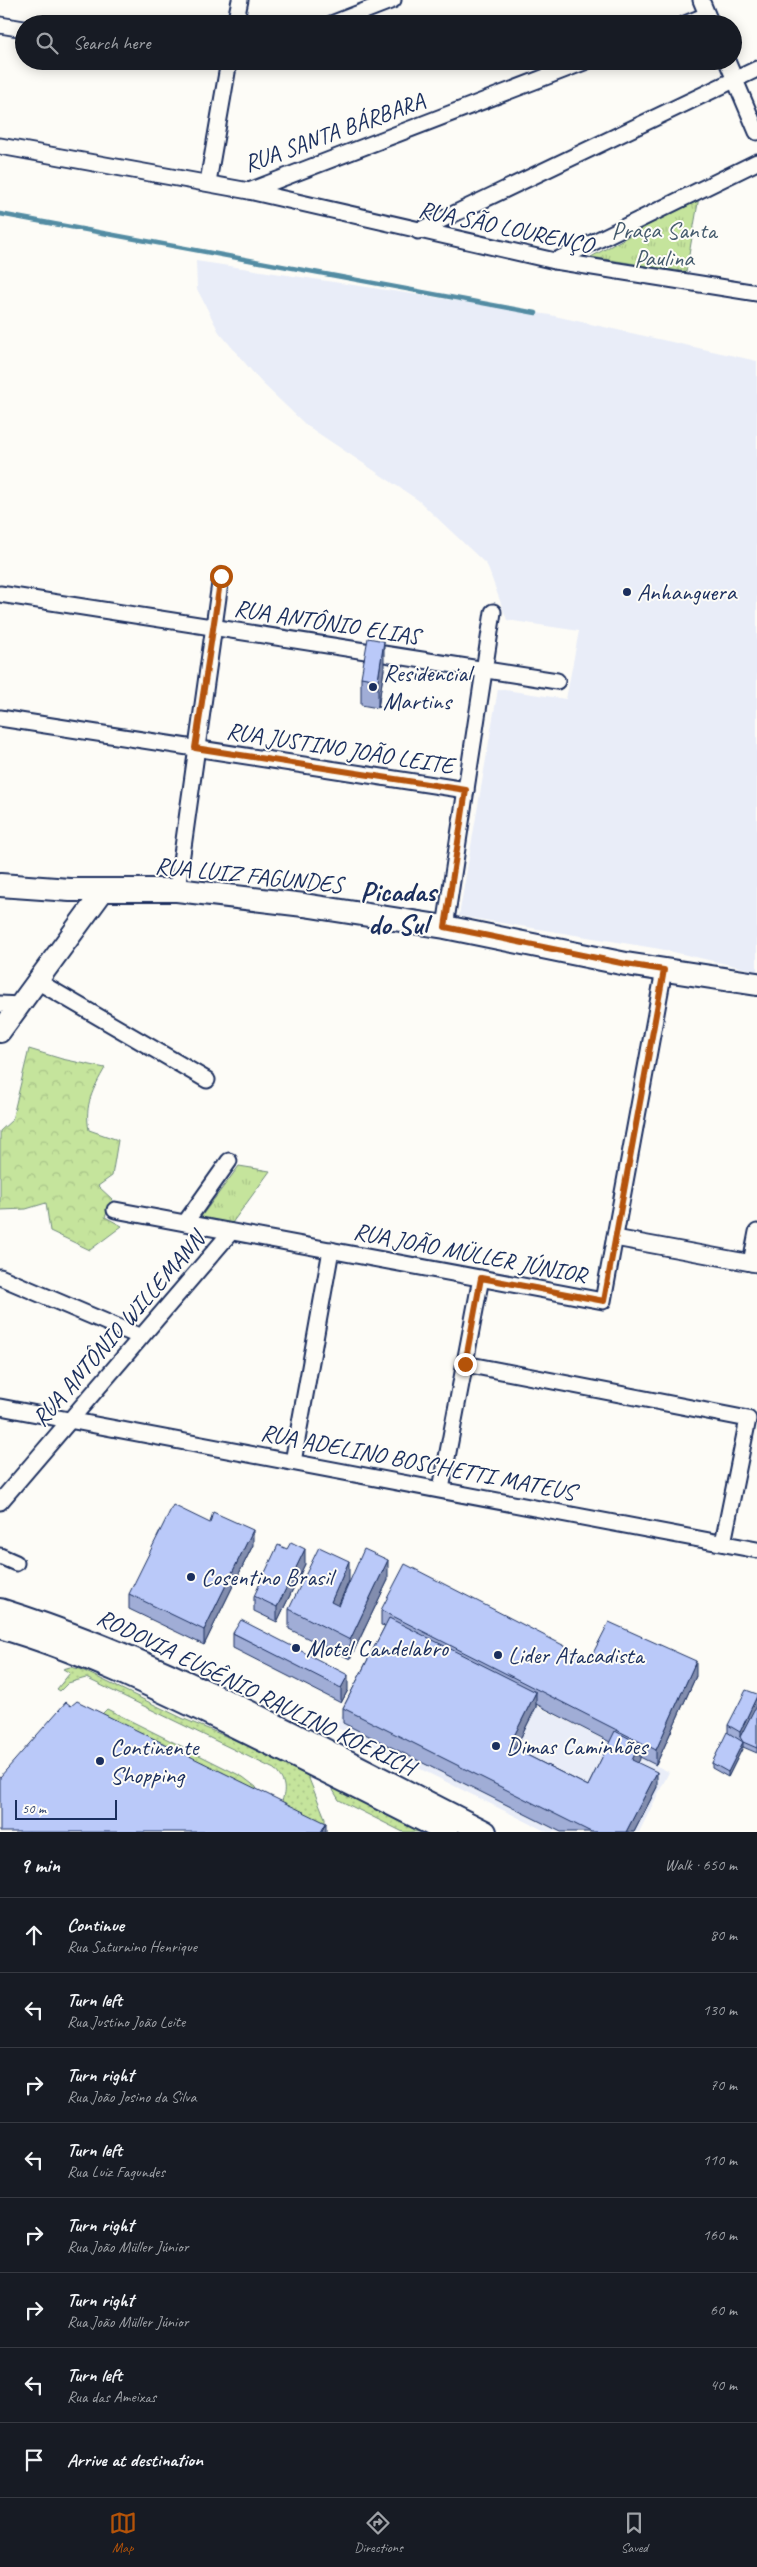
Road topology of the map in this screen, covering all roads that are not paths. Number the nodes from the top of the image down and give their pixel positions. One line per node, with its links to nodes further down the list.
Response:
1 (240, 0): 4 (street)
2 (393, 0): 5 (street)
3 (700, 0): 6 (street)
4 (237, 15)
5 (354, 15)
6 (707, 15)
7 (0, 25): 8 (street)
8 (15, 28)
9 (757, 69): 13 (street)
10 (225, 70): 17 (street)
11 (564, 70): 18 (street, RUA SANTA BÁRBARA)
12 (730, 70): 13 (street)
13 (734, 79): 14 (street); 19 (street)
14 (757, 132)
15 (0, 146): 17 (street, RUA SANTA BÁRBARA)
16 (757, 162): 20 (street)
17 (208, 182): 18 (street, RUA SANTA BÁRBARA)
18 (249, 191): 19 (street, RUA SÃO LOURENÇO)
19 (418, 231): 20 (street, RUA SÃO LOURENÇO)
20 (555, 261): 21 (street, RUA SÃO LOURENÇO)
21 (757, 293)
22 (221, 576): 25 (street)
23 (0, 594): 25 (street, RUA ANTÔNIO ELIAS)
24 (493, 612): 26 (street)
25 (213, 627): 26 (street, RUA ANTÔNIO ELIAS); 29 (street)
26 (484, 669): 27 (street, RUA ANTÔNIO ELIAS); 30 (street)
27 (557, 681)
28 (0, 718): 29 (street, RUA JUSTINO JOÃO LEITE)
29 (195, 748): 30 (street, RUA JUSTINO JOÃO LEITE); 33 (street)
30 (466, 790): 34 (street)
31 (0, 885): 32 (main road, RUA LUIZ FAGUNDES)
32 (104, 890): 33 (main road, RUA LUIZ FAGUNDES); 36 (street)
33 (177, 890): 34 (main road, RUA LUIZ FAGUNDES)
34 (445, 927): 35 (main road, RUA LUIZ FAGUNDES)
35 (664, 970): 37 (main road, RUA LUIZ FAGUNDES); 46 (street, RUA JOÃO MÜLLER JÚNIOR)
36 (37, 981): 38 (street); 40 (street)
37 (757, 984)
38 (10, 1004): 39 (street)
39 (0, 1032)
40 (207, 1080)
41 (229, 1160): 43 (street)
42 (115, 1210): 43 (street, RUA JOÃO MÜLLER JÚNIOR)
43 (186, 1223): 44 (street, RUA JOÃO MÜLLER JÚNIOR)
44 (231, 1232): 47 (street, RUA JOÃO MÜLLER JÚNIOR); 51 (street, RUA ANTÔNIO WILLEMANN)
45 (757, 1232): 48 (street)
46 (615, 1238): 48 (street); 50 (street, RUA JOÃO MÜLLER JÚNIOR)
47 (330, 1250): 50 (street, RUA JOÃO MÜLLER JÚNIOR); 55 (street)
48 (754, 1264)
49 (0, 1277): 51 (street)
50 (481, 1278): 52 (street)
51 (141, 1337): 54 (street, RUA ANTÔNIO WILLEMANN)
52 (465, 1364): 56 (street); 58 (street)
53 (0, 1407): 54 (street, RUA ADELINO BOSCHETTI MATEUS)
54 (71, 1419): 55 (street, RUA ADELINO BOSCHETTI MATEUS); 57 (street, RUA ANTÔNIO WILLEMANN)
55 (293, 1462): 56 (street, RUA ADELINO BOSCHETTI MATEUS)
56 (441, 1489): 58 (street, RUA ADELINO BOSCHETTI MATEUS)
57 (0, 1502)
58 (723, 1543): 59 (street, RUA ADELINO BOSCHETTI MATEUS)
59 (757, 1550)
60 (0, 1556): 61 (street)
61 (16, 1563)
62 (0, 1610): 65 (main road, RODOVIA EUGÊNIO RAULINO KOERICH)
63 (0, 1627): 64 (main road, RODOVIA EUGÊNIO RAULINO KOERICH)
64 (447, 1832)
65 (485, 1832)

